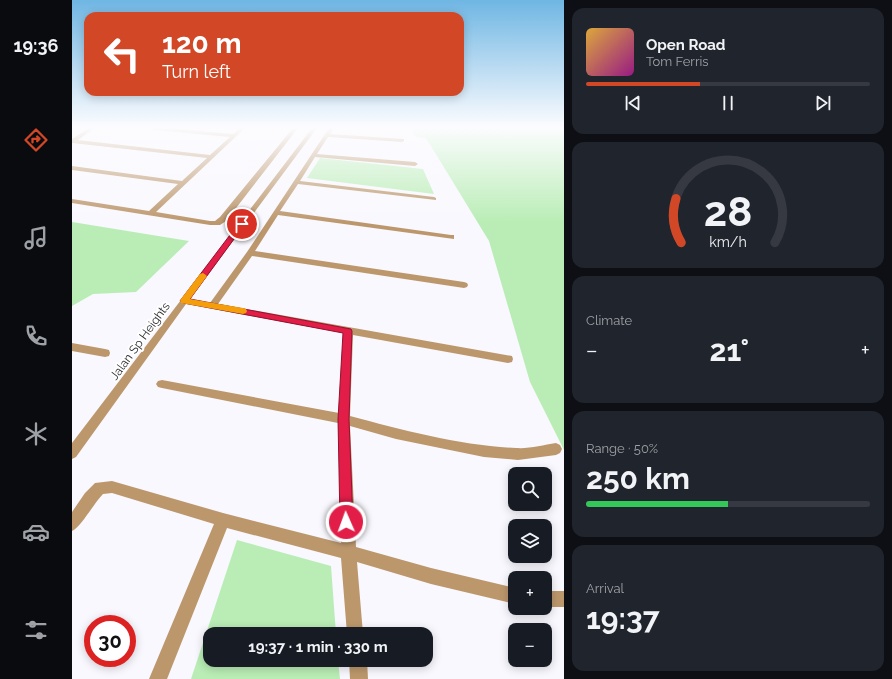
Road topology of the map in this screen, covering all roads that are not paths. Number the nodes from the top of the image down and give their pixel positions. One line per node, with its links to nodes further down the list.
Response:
1 (207, 160): 9 (street)
2 (270, 160): 13 (street)
3 (290, 160): 17 (street, Jalan Sp Heights)
4 (310, 160): 8 (street)
5 (366, 160): 6 (street)
6 (415, 164)
7 (72, 168): 9 (street)
8 (296, 182): 10 (street); 12 (street)
9 (182, 183): 13 (street)
10 (434, 199)
11 (72, 201): 13 (street)
12 (276, 213): 14 (street); 15 (street)
13 (150, 214)
14 (451, 237)
15 (250, 253): 16 (street); 18 (street)
16 (464, 285)
17 (184, 301): 18 (street); 26 (street, Jalan Sp Heights)
18 (213, 305): 19 (street)
19 (348, 331): 22 (street); 24 (street)
20 (72, 346): 21 (street)
21 (105, 353)
22 (508, 359)
23 (162, 384): 24 (street)
24 (343, 419): 25 (street); 29 (street)
25 (556, 449)
26 (72, 453)
27 (223, 520): 28 (street); 29 (street); 35 (street)
28 (72, 524)
29 (347, 552): 30 (street); 33 (street)
30 (508, 595)
31 (552, 599): 32 (street)
32 (564, 599)
33 (354, 627)
34 (358, 667): 36 (street)
35 (158, 679)
36 (359, 679)

